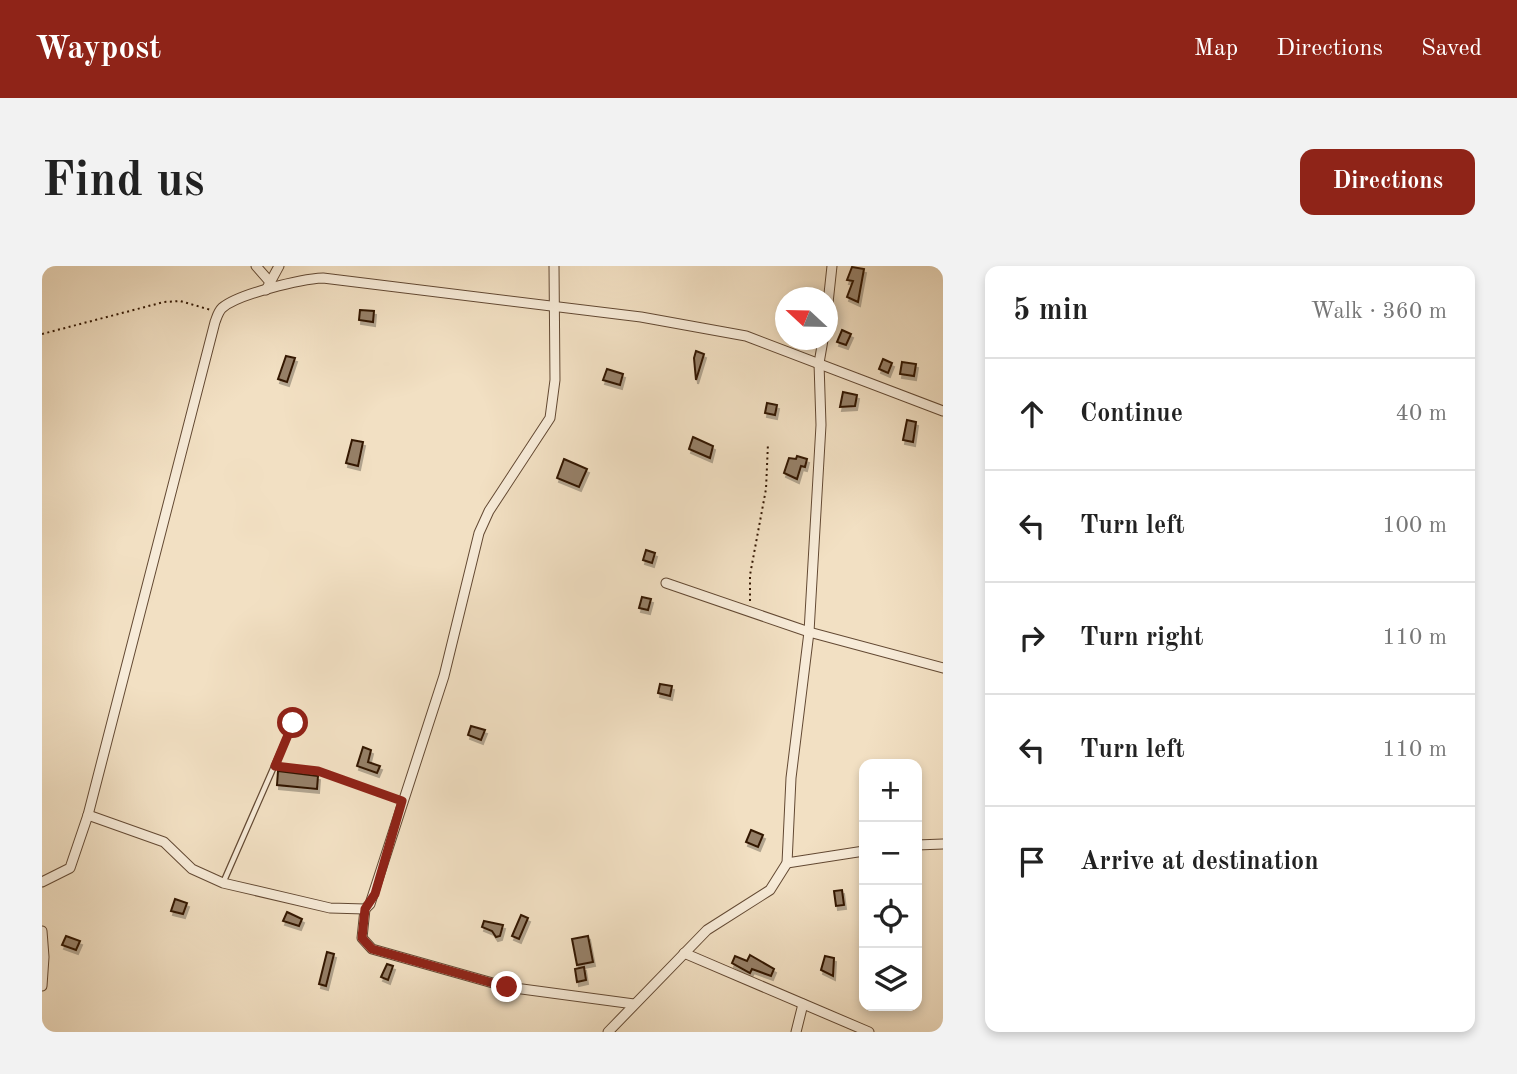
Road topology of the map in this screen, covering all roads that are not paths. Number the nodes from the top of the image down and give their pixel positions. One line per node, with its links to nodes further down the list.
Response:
1 (256, 266): 5 (street)
2 (279, 266): 5 (street)
3 (554, 266): 7 (street)
4 (832, 266): 6 (street)
5 (268, 286): 7 (street); 17 (street)
6 (830, 287)
7 (555, 306): 9 (street); 16 (street)
8 (821, 350): 9 (street)
9 (819, 363): 10 (street); 12 (street)
10 (943, 411)
11 (666, 583): 12 (street)
12 (809, 632): 13 (street); 21 (street)
13 (943, 668)
14 (293, 723): 15 (lane)
15 (275, 766): 16 (lane); 23 (lane)
16 (402, 801): 24 (street)
17 (88, 815): 22 (street); 23 (street)
18 (943, 844): 19 (street)
19 (922, 845)
20 (859, 852): 21 (street)
21 (787, 863): 26 (street)
22 (42, 882)
23 (223, 883): 24 (street)
24 (365, 909): 29 (street)
25 (42, 931): 27 (street)
26 (684, 953): 28 (street); 29 (street)
27 (42, 986)
28 (803, 1003): 31 (street); 32 (street)
29 (634, 1004): 30 (street)
30 (608, 1032)
31 (796, 1032)
32 (869, 1032)

